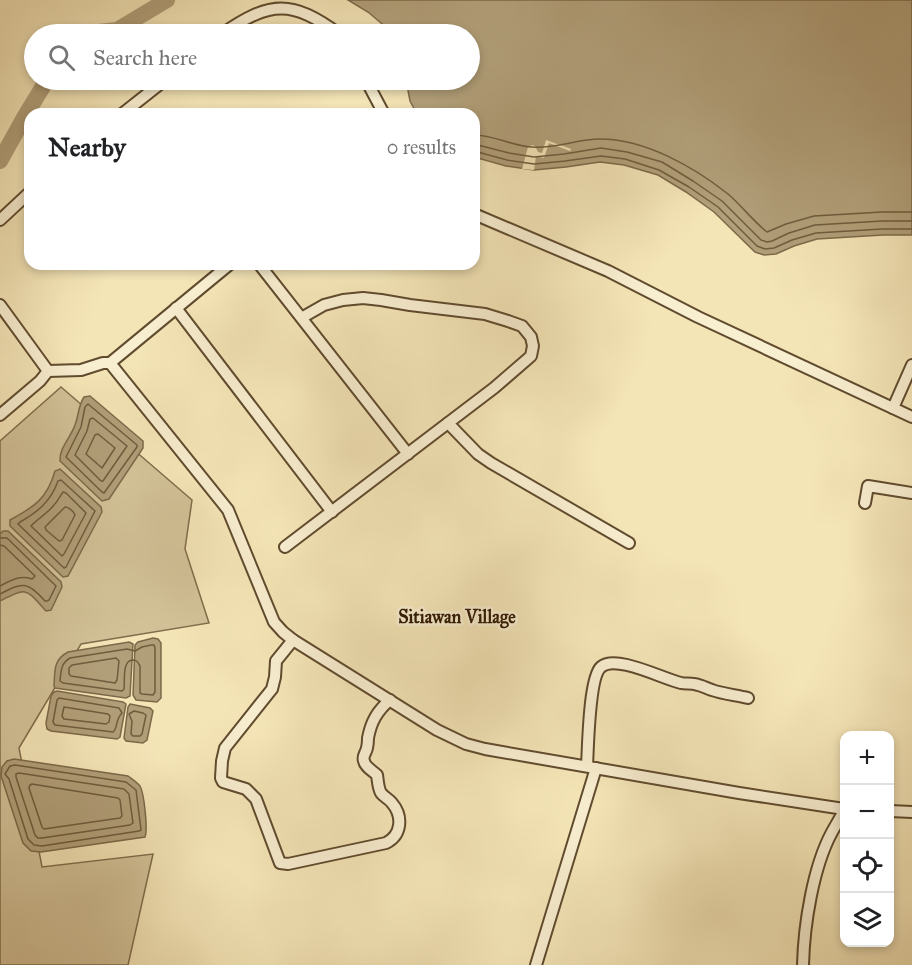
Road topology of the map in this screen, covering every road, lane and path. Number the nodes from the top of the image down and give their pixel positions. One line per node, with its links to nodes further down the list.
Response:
1 (235, 24): 2 (street)
2 (326, 24)
3 (152, 90): 5 (street)
4 (371, 90): 6 (street)
5 (130, 108)
6 (381, 108)
7 (24, 198): 9 (street)
8 (480, 217): 18 (street)
9 (0, 220)
10 (223, 270): 13 (street)
11 (265, 270): 14 (street)
12 (0, 305): 17 (street)
13 (176, 308): 15 (street); 25 (street)
14 (303, 317): 21 (street); 22 (street)
15 (110, 363): 17 (street); 28 (street)
16 (912, 365): 18 (street)
17 (48, 371): 19 (street)
18 (894, 408): 20 (street)
19 (0, 415)
20 (912, 417)
21 (448, 423): 22 (street); 26 (street)
22 (408, 454): 25 (street)
23 (912, 493): 24 (street)
24 (865, 503)
25 (332, 512): 27 (street)
26 (629, 543)
27 (285, 547)
28 (293, 640): 30 (street); 30 (street)
29 (748, 698): 31 (street)
30 (390, 700): 31 (street)
31 (591, 767): 32 (street); 36 (street)
32 (840, 809)
33 (894, 810): 34 (street)
34 (912, 811)
35 (840, 817): 37 (street)
36 (536, 965)
37 (803, 965)

